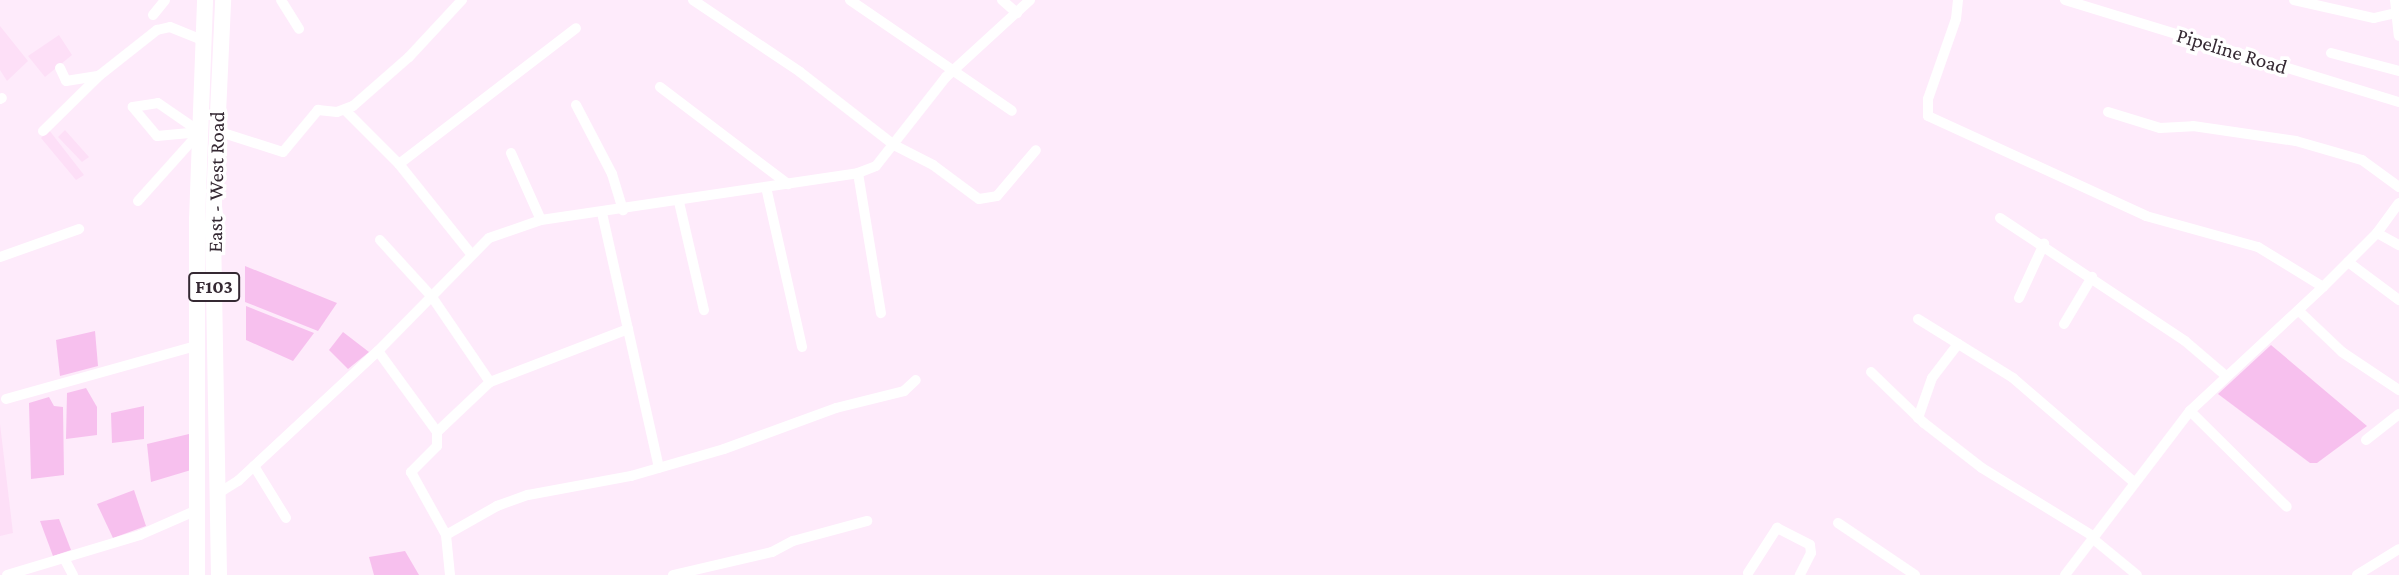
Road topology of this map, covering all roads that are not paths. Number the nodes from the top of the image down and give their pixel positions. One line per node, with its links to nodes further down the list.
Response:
1 (165, 0): 16 (street)
2 (205, 0): 20 (main road, East - West Road / F103)
3 (223, 0): 33 (main road, East - West Road / F103)
4 (281, 0): 18 (street)
5 (462, 0): 29 (street)
6 (850, 0): 23 (street)
7 (1002, 0): 14 (street)
8 (1030, 0): 14 (street)
9 (1958, 0): 58 (street)
10 (2066, 0): 27 (street, Pipeline Road)
11 (2294, 0): 15 (street)
12 (2395, 0): 15 (street)
13 (698, 1): 34 (street)
14 (1017, 13): 23 (street)
15 (2396, 13): 19 (street)
16 (153, 15)
17 (576, 28): 37 (street)
18 (299, 29)
19 (2399, 36)
20 (202, 40): 25 (street); 33 (main road, East - West Road / F103)
21 (2331, 53): 24 (street)
22 (60, 68): 25 (street)
23 (954, 70): 30 (street); 34 (street)
24 (2399, 71)
25 (99, 76): 32 (street)
26 (660, 87): 39 (street)
27 (2399, 102)
28 (576, 105): 45 (street)
29 (345, 110): 33 (street); 37 (street)
30 (1012, 111)
31 (2108, 112): 41 (street)
32 (43, 131)
33 (208, 131): 33 (street); 42 (street); 69 (main road, East - West Road / F103); 86 (main road, East - West Road / F103)
34 (894, 145): 35 (street); 38 (street)
35 (1036, 150)
36 (511, 153): 48 (street)
37 (400, 164): 54 (street)
38 (858, 173): 39 (street); 64 (street)
39 (788, 184): 40 (street)
40 (766, 187): 43 (street); 70 (street)
41 (2399, 187)
42 (138, 201)
43 (680, 202): 45 (street); 62 (street)
44 (2399, 203): 50 (street)
45 (623, 210): 46 (street)
46 (602, 213): 48 (street); 67 (street)
47 (2000, 218): 52 (street)
48 (541, 220): 54 (street)
49 (79, 229): 55 (street)
50 (2377, 233): 53 (street); 56 (street)
51 (380, 240): 59 (street)
52 (2044, 244): 57 (street); 60 (street)
53 (2399, 245)
54 (471, 254): 59 (street)
55 (0, 257)
56 (2348, 262): 58 (street); 61 (street)
57 (2092, 277): 66 (street); 73 (street)
58 (2323, 287): 63 (street)
59 (432, 297): 71 (street); 75 (street)
60 (2019, 298)
61 (2399, 300)
62 (704, 310)
63 (2299, 312): 73 (street); 76 (street)
64 (881, 313)
65 (1918, 318): 68 (street)
66 (2064, 324)
67 (628, 329): 75 (street); 84 (street)
68 (1958, 344): 80 (street); 85 (street)
69 (196, 346): 77 (street); 88 (main road, East - West Road / F103)
70 (802, 347)
71 (378, 351): 81 (street); 83 (street)
72 (1871, 372): 80 (street)
73 (2225, 375): 78 (street)
74 (916, 380): 84 (street)
75 (490, 382): 81 (street)
76 (2399, 390)
77 (6, 399)
78 (2190, 411): 85 (street); 87 (street)
79 (2399, 414): 82 (street)
80 (1919, 418): 93 (street)
81 (437, 432): 92 (street)
82 (2366, 440)
83 (254, 466): 86 (street); 89 (street)
84 (659, 468): 92 (street)
85 (2134, 482): 93 (street)
86 (218, 494): 100 (main road, East - West Road / F103)
87 (2287, 507)
88 (197, 510): 95 (street); 99 (main road, East - West Road / F103)
89 (286, 518)
90 (867, 521): 102 (street)
91 (1838, 523): 104 (street)
92 (446, 535): 101 (street)
93 (2093, 537): 105 (street); 106 (street)
94 (2399, 549): 107 (street)
95 (65, 560): 97 (street); 98 (street)
96 (1748, 573): 103 (street)
97 (7, 575)
98 (73, 575)
99 (197, 575)
100 (219, 575)
101 (450, 575)
102 (673, 575)
103 (1800, 575)
104 (1915, 575)
105 (2064, 575)
106 (2137, 575)
107 (2357, 575)

